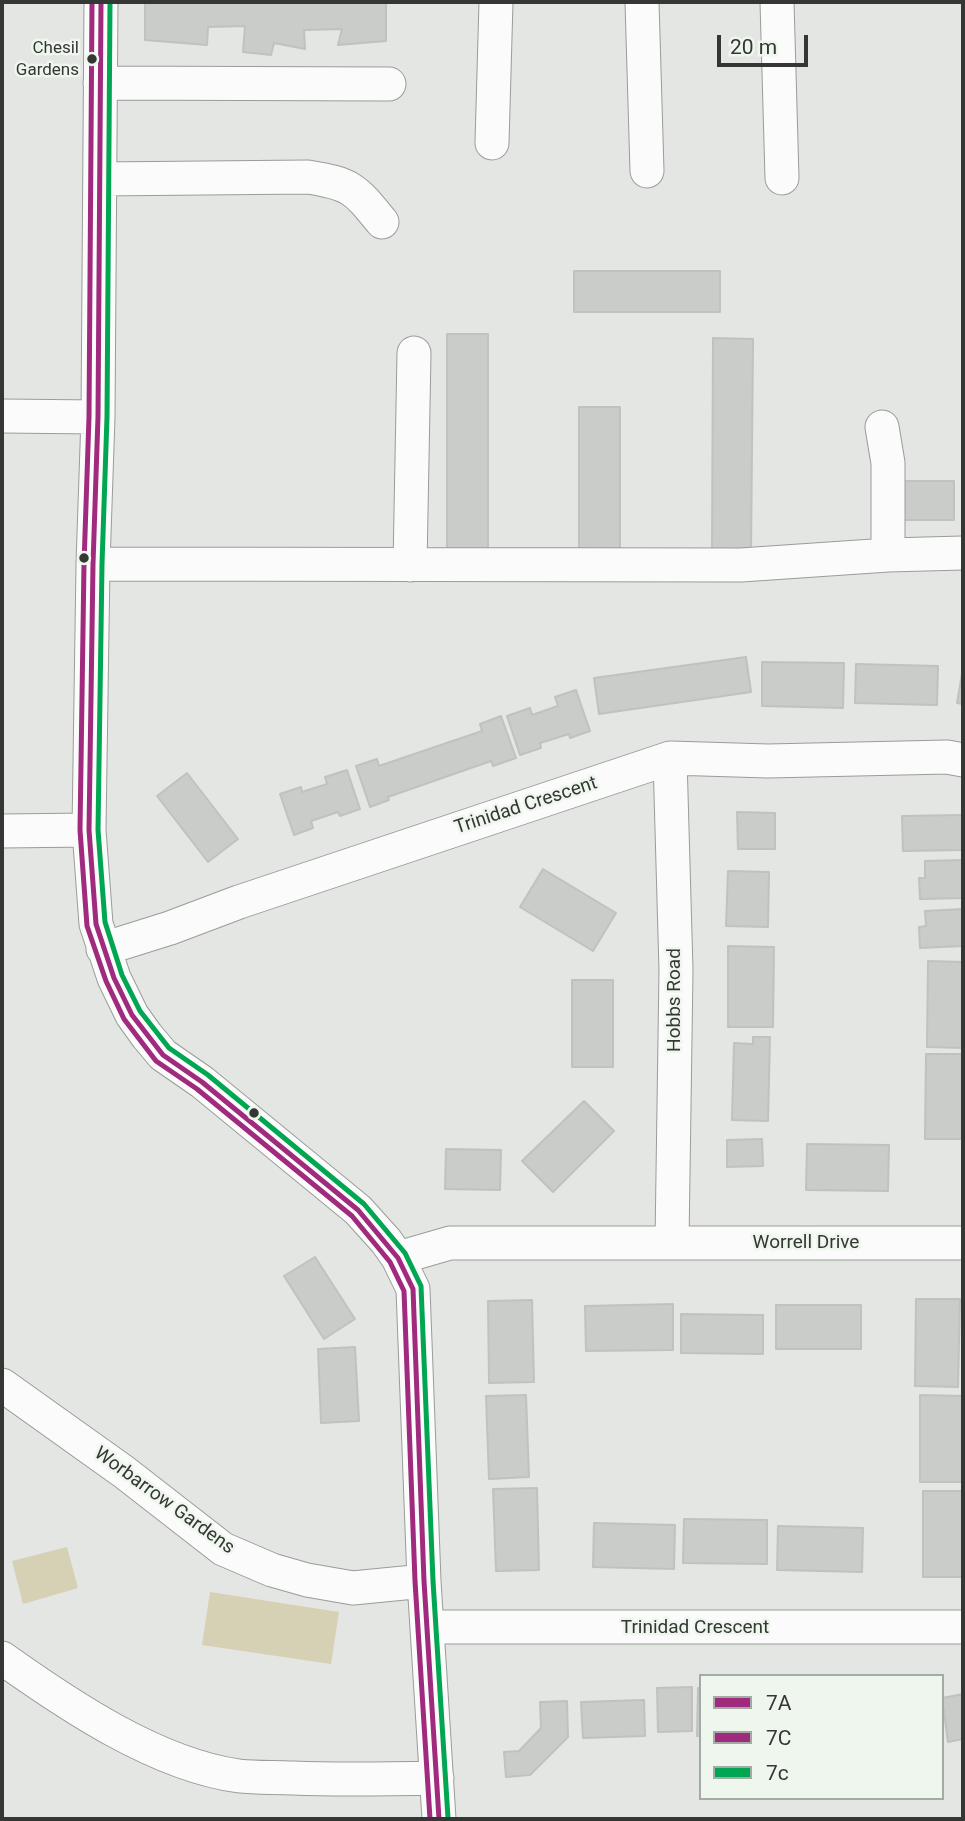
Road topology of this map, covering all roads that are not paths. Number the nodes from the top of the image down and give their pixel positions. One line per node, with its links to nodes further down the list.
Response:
1 (101, 2): 5 (street)
2 (496, 2): 7 (street)
3 (642, 2): 8 (street)
4 (777, 2): 9 (street)
5 (100, 83): 6 (street); 10 (street)
6 (389, 84)
7 (492, 143)
8 (647, 171)
9 (782, 178)
10 (100, 179): 11 (street); 14 (street)
11 (382, 222)
12 (414, 353): 19 (street)
13 (2, 416): 14 (street)
14 (98, 417): 18 (street)
15 (882, 427): 17 (street)
16 (963, 553): 17 (street)
17 (888, 555): 19 (street)
18 (93, 564): 19 (street); 22 (street)
19 (410, 565)
20 (670, 758): 21 (street, Trinidad Crescent); 24 (street, Trinidad Crescent); 25 (street, Hobbs Road)
21 (963, 760)
22 (89, 830): 23 (street); 24 (street)
23 (2, 831)
24 (103, 949): 27 (street)
25 (672, 1242): 26 (street, Worrell Drive); 27 (street, Worrell Drive)
26 (963, 1243)
27 (398, 1258): 29 (street)
28 (2, 1385): 29 (street, Worbarrow Gardens)
29 (424, 1581): 30 (street)
30 (427, 1627): 31 (street, Trinidad Crescent); 33 (street)
31 (963, 1627)
32 (2, 1658): 33 (street)
33 (437, 1778): 34 (street)
34 (439, 1819)

